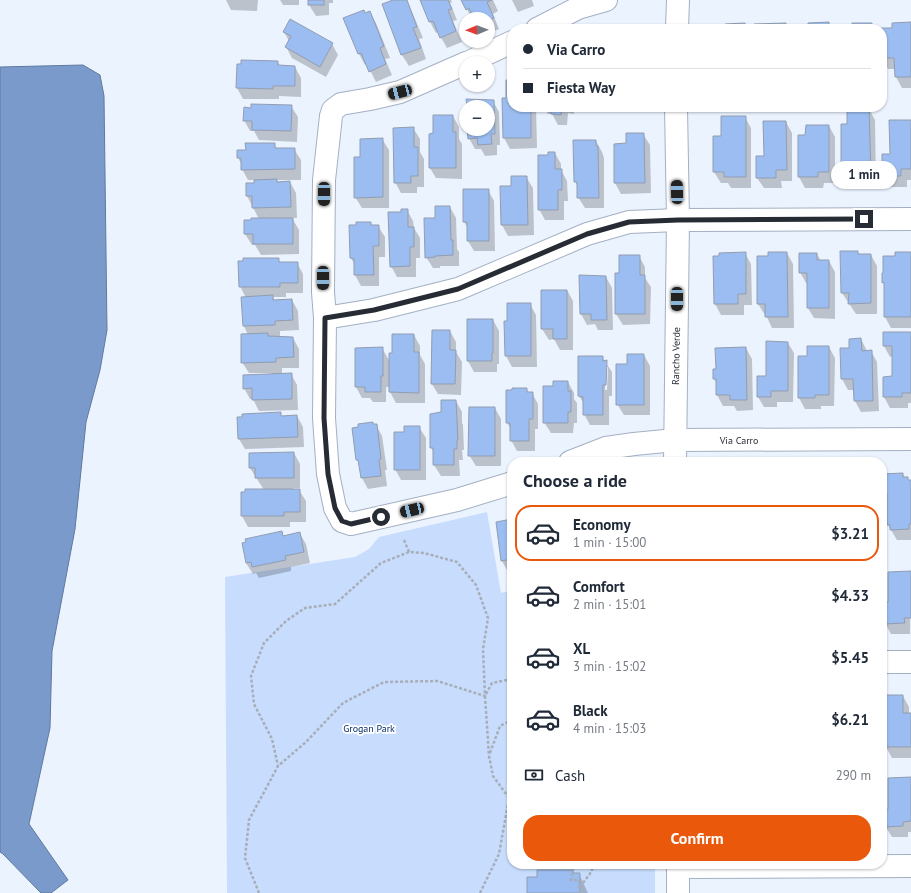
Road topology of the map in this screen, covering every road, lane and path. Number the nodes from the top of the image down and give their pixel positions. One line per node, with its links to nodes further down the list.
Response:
1 (606, 0): 3 (street)
2 (678, 0): 4 (street)
3 (547, 24)
4 (677, 24)
5 (507, 44): 6 (street)
6 (482, 56)
7 (459, 66): 11 (street)
8 (676, 112): 10 (street, Rancho Verde)
9 (911, 219): 10 (street)
10 (678, 220): 11 (street); 13 (street, Rancho Verde)
11 (325, 318): 16 (street)
12 (911, 439): 13 (street, Via Carro)
13 (675, 440): 14 (street, Via Carro); 15 (street, Rancho Verde)
14 (583, 457)
15 (675, 457)
16 (507, 485)
17 (404, 540): 18 (path)
18 (410, 552): 22 (path); 25 (path)
19 (887, 662): 20 (street)
20 (911, 662)
21 (507, 680): 22 (path)
22 (485, 696): 24 (path); 25 (path)
23 (507, 722): 24 (path)
24 (489, 756): 26 (path)
25 (278, 766): 34 (path)
26 (507, 795)
27 (507, 814): 35 (path)
28 (887, 866): 29 (street)
29 (911, 866)
30 (572, 869): 33 (path)
31 (592, 869): 33 (path)
32 (678, 869): 37 (street)
33 (580, 887): 36 (path)
34 (259, 893)
35 (480, 893)
36 (580, 893)
37 (678, 893)

